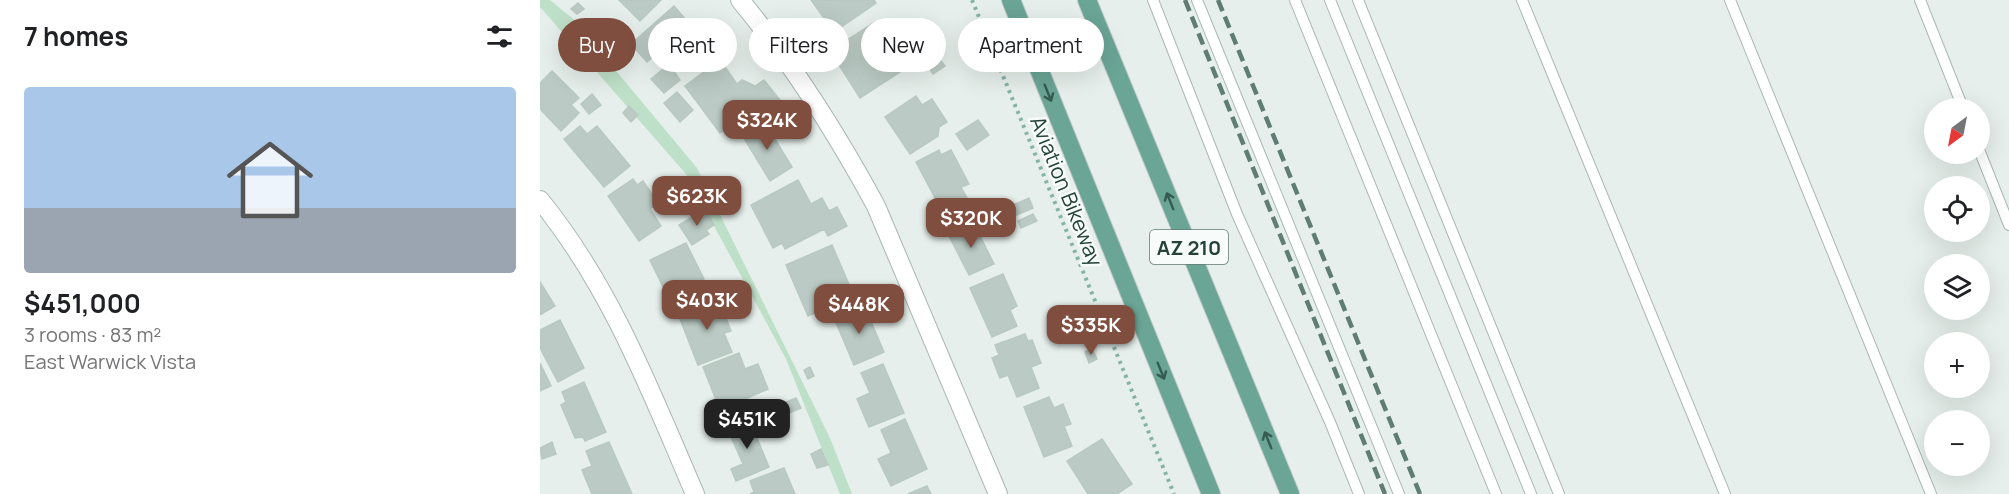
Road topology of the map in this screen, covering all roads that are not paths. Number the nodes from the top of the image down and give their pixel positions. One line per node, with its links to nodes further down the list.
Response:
1 (740, 0): 17 (street)
2 (1011, 0): 18 (main road, AZ 210, one-way to 18)
3 (1088, 0): 19 (main road, AZ 210, one-way to 3)
4 (1153, 0): 20 (lane)
5 (1197, 0): 21 (lane)
6 (1295, 0): 22 (lane)
7 (1330, 0): 23 (lane)
8 (1358, 0): 24 (lane)
9 (1522, 0): 25 (lane)
10 (1730, 0): 26 (lane)
11 (1920, 0): 12 (lane)
12 (1959, 98)
13 (1985, 164): 15 (lane)
14 (540, 200): 16 (street)
15 (2009, 225)
16 (695, 494)
17 (998, 494)
18 (1210, 494)
19 (1290, 494)
20 (1359, 494)
21 (1399, 494)
22 (1496, 494)
23 (1531, 494)
24 (1559, 494)
25 (1725, 494)
26 (1931, 494)

